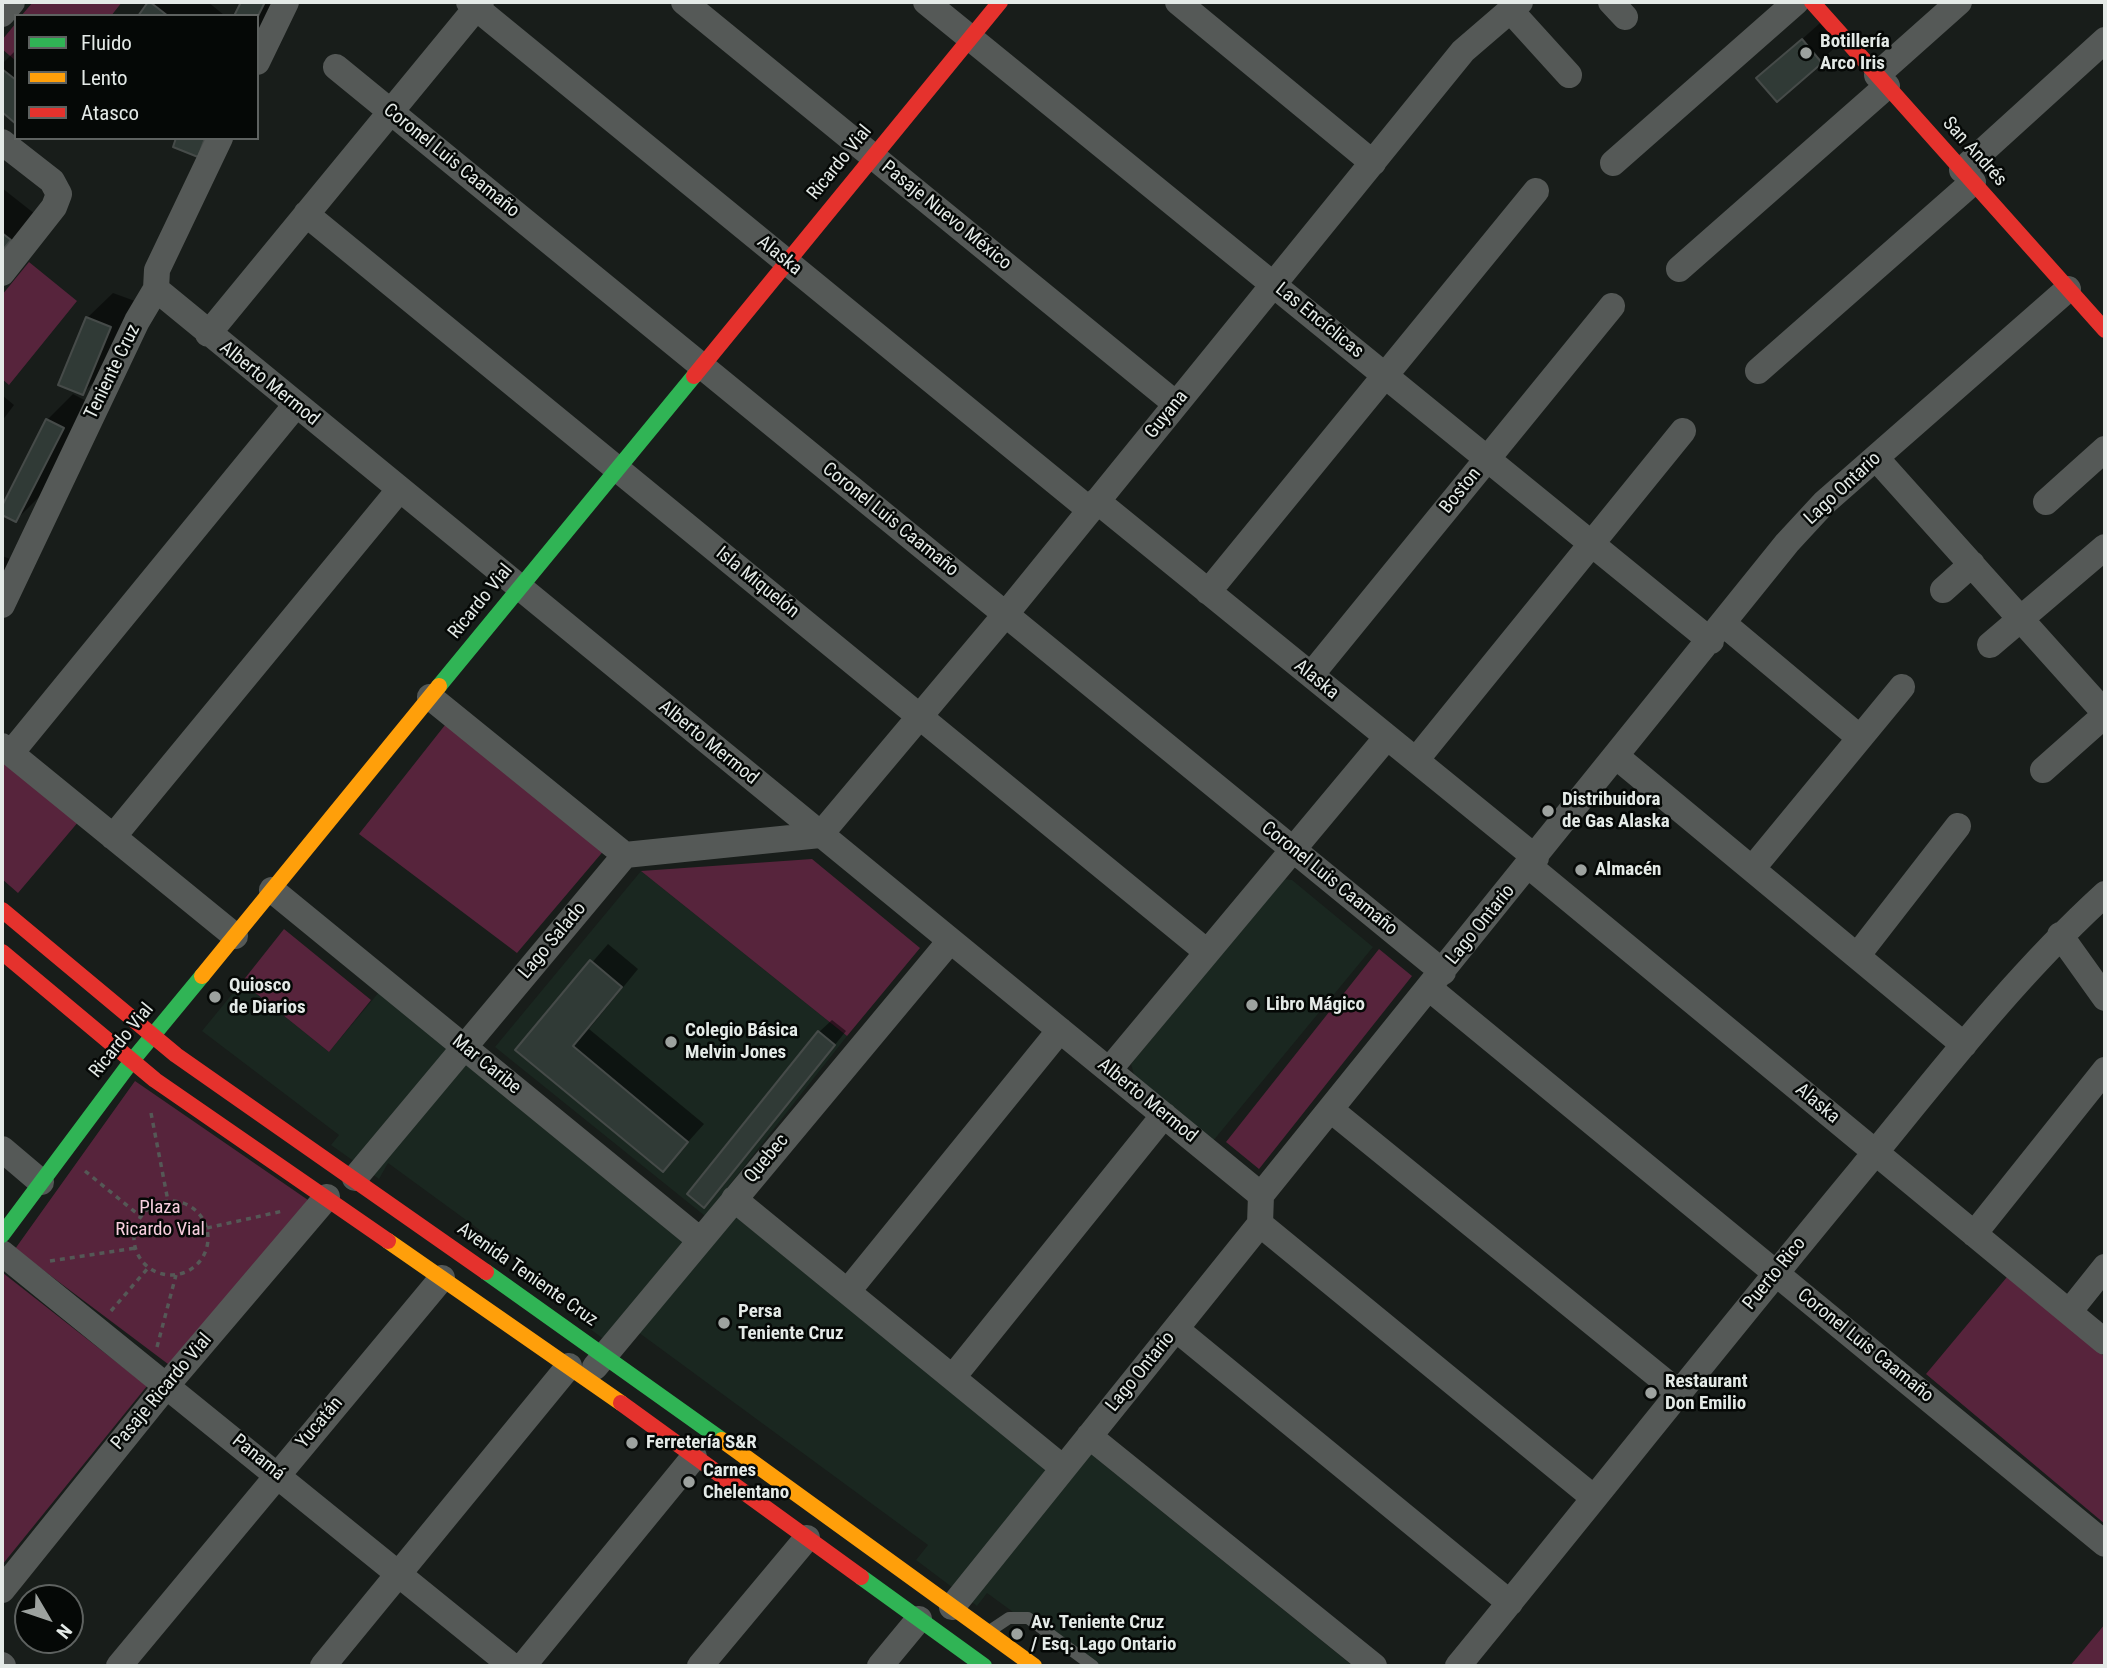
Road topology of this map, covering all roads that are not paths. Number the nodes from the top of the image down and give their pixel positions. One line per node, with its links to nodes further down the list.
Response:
1 (12, 2): 12 (street)
2 (286, 2): 15 (street)
3 (684, 2): 22 (street, Pasaje Nuevo México)
4 (926, 2): 13 (street, Las Encíclicas)
5 (1000, 2): 13 (main road, Ricardo Vial)
6 (1178, 2): 23 (street)
7 (1796, 2): 24 (street)
8 (1812, 2): 18 (main road, San Andrés)
9 (1959, 2): 18 (street)
10 (475, 4): 19 (street); 28 (street, Alaska)
11 (1515, 6): 17 (street); 23 (street, Guyana)
12 (2, 14)
13 (970, 38): 22 (main road, Ricardo Vial); 31 (street, Las Encíclicas)
14 (2105, 40): 25 (street)
15 (259, 58)
16 (336, 67): 19 (street, Coronel Luis Caamaño)
17 (1569, 75)
18 (1882, 80): 25 (main road, San Andrés); 29 (street)
19 (391, 112): 27 (street); 37 (street, Coronel Luis Caamaño)
20 (219, 140): 32 (street, Teniente Cruz)
21 (2, 142): 30 (street)
22 (873, 156): 28 (main road, Ricardo Vial); 40 (street, Pasaje Nuevo México)
23 (1373, 163): 31 (street, Guyana)
24 (1613, 163)
25 (1967, 176): 33 (main road, San Andrés); 38 (street)
26 (1536, 191): 39 (street)
27 (306, 214): 36 (street); 46 (street, Isla Miquelón)
28 (787, 262): 37 (main road, Ricardo Vial); 49 (street, Alaska)
29 (1679, 269)
30 (2, 273)
31 (1273, 285): 39 (street, Las Encíclicas); 40 (street, Guyana)
32 (156, 289): 36 (street, Alberto Mermod); 56 (street, Teniente Cruz)
33 (2068, 289): 35 (main road, San Andrés); 44 (street, Lago Ontario)
34 (1612, 306): 45 (street, Boston)
35 (2105, 330)
36 (208, 334): 41 (street, Alberto Mermod)
37 (701, 366): 46 (main road, Ricardo Vial); 57 (street, Coronel Luis Caamaño)
38 (1758, 371)
39 (1384, 375): 45 (street, Las Encíclicas); 55 (street)
40 (1176, 404): 49 (street, Guyana)
41 (295, 406): 47 (street, Alberto Mermod); 68 (street)
42 (1683, 431): 50 (street)
43 (2105, 449): 48 (street)
44 (1877, 458): 52 (street); 59 (street, Lago Ontario)
45 (1488, 459): 50 (street, Las Encíclicas); 61 (street, Boston)
46 (617, 469): 53 (main road, Ricardo Vial); 65 (street, Isla Miquelón)
47 (398, 490): 53 (street, Alberto Mermod); 74 (street)
48 (2046, 502)
49 (1093, 506): 55 (street, Alaska); 57 (street, Guyana)
50 (1593, 544): 59 (street, Las Encíclicas); 70 (street)
51 (2105, 547): 58 (street)
52 (1972, 564): 54 (street); 58 (street)
53 (519, 589): 63 (main road, Ricardo Vial); 73 (street, Alberto Mermod)
54 (1943, 590)
55 (1208, 592): 61 (street, Alaska)
56 (2, 605)
57 (1005, 615): 65 (street, Guyana); 75 (street, Coronel Luis Caamaño)
58 (2020, 619): 60 (street); 64 (street)
59 (1718, 632): 67 (street, Las Encíclicas); 69 (street, Lago Ontario)
60 (1990, 645)
61 (1311, 675): 66 (street, Alaska)
62 (1902, 687): 67 (street)
63 (430, 697): 76 (street); 79 (main road, Ricardo Vial)
64 (2105, 714): 71 (street)
65 (920, 717): 73 (street, Guyana); 86 (street, Isla Miquelón)
66 (1387, 737): 70 (street, Alaska); 75 (street)
67 (1860, 738): 78 (street)
68 (7, 749): 74 (street)
69 (1618, 757): 77 (street, Lago Ontario); 78 (street)
70 (1416, 760): 77 (street, Alaska)
71 (2043, 770)
72 (1958, 827): 87 (street)
73 (820, 835): 76 (street); 84 (street, Alberto Mermod)
74 (113, 837): 83 (street)
75 (1293, 849): 86 (street); 88 (street, Coronel Luis Caamaño)
76 (625, 855): 93 (street, Lago Salado)
77 (1532, 862): 88 (street, Lago Ontario); 100 (street, Alaska)
78 (1752, 869): 87 (street)
79 (272, 890): 83 (main road, Ricardo Vial); 93 (street, Mar Caribe)
80 (2105, 894): 82 (street, Puerto Rico)
81 (2, 910): 91 (main road, Avenida Teniente Cruz)
82 (2060, 935): 89 (street); 92 (street, Puerto Rico)
83 (235, 936): 91 (main road, Ricardo Vial)
84 (950, 941): 90 (street, Alberto Mermod); 105 (street, Quebec)
85 (2, 952): 94 (main road)
86 (1207, 952): 95 (street)
87 (1857, 956): 92 (street)
88 (1436, 980): 97 (street, Lago Ontario); 112 (street, Coronel Luis Caamaño)
89 (2105, 998)
90 (1060, 1030): 95 (street, Alberto Mermod); 114 (street)
91 (152, 1037): 94 (main road, Ricardo Vial); 101 (main road, Avenida Teniente Cruz)
92 (1964, 1045): 100 (street, Puerto Rico)
93 (464, 1046): 101 (street, Lago Salado); 109 (street, Mar Caribe)
94 (131, 1062): 102 (main road, Ricardo Vial); 104 (main road)
95 (1109, 1070): 98 (street, Alberto Mermod)
96 (2105, 1070): 107 (street)
97 (1331, 1110): 103 (street, Lago Ontario); 122 (street)
98 (1164, 1115): 103 (street, Alberto Mermod); 120 (street)
99 (2, 1149): 102 (street)
100 (1876, 1153): 107 (street, Alaska); 112 (street, Puerto Rico)
101 (355, 1178): 118 (main road, Avenida Teniente Cruz)
102 (41, 1182): 108 (main road, Ricardo Vial)
103 (1261, 1195): 106 (street)
104 (327, 1197): 113 (main road); 121 (street, Pasaje Ricardo Vial)
105 (734, 1199): 109 (street, Quebec); 114 (street)
106 (1260, 1224): 116 (street, Lago Ontario); 127 (street)
107 (1974, 1234): 115 (street, Alaska)
108 (2, 1235)
109 (700, 1240): 118 (street, Quebec)
110 (10, 1259): 121 (street, Panamá)
111 (2105, 1267): 115 (street)
112 (1776, 1273): 122 (street, Puerto Rico); 129 (street, Coronel Luis Caamaño)
113 (442, 1278): 119 (main road); 126 (street, Yucatán)
114 (848, 1291): 120 (street)
115 (2069, 1312): 117 (street, Alaska)
116 (1176, 1329): 123 (street, Lago Ontario); 132 (street)
117 (2105, 1342)
118 (604, 1355): 119 (street, Quebec); 133 (main road, Avenida Teniente Cruz)
119 (577, 1372): 124 (main road); 130 (street, Quebec)
120 (953, 1377): 125 (street)
121 (158, 1378): 126 (street, Panamá); 131 (street, Pasaje Ricardo Vial)
122 (1679, 1393): 127 (street, Puerto Rico)
123 (1089, 1436): 125 (street, Lago Ontario); 145 (street)
124 (694, 1457): 128 (main road); 139 (street)
125 (1063, 1468): 133 (street, Lago Ontario)
126 (278, 1474): 130 (street, Panamá); 136 (street, Yucatán)
127 (1594, 1498): 132 (street, Puerto Rico)
128 (807, 1538): 134 (main road); 140 (street)
129 (2105, 1544)
130 (399, 1574): 137 (street, Quebec); 138 (street, Panamá)
131 (2, 1590)
132 (1510, 1603): 146 (street, Puerto Rico)
133 (952, 1606): 135 (main road, Avenida Teniente Cruz)
134 (919, 1619): 141 (street); 142 (main road)
135 (988, 1633): 143 (main road, Avenida Teniente Cruz); 144 (lane)
136 (119, 1666)
137 (323, 1666)
138 (512, 1666)
139 (523, 1666)
140 (700, 1666)
141 (880, 1666)
142 (984, 1666)
143 (1034, 1666)
144 (1093, 1666)
145 (1374, 1666)
146 (1458, 1666)

